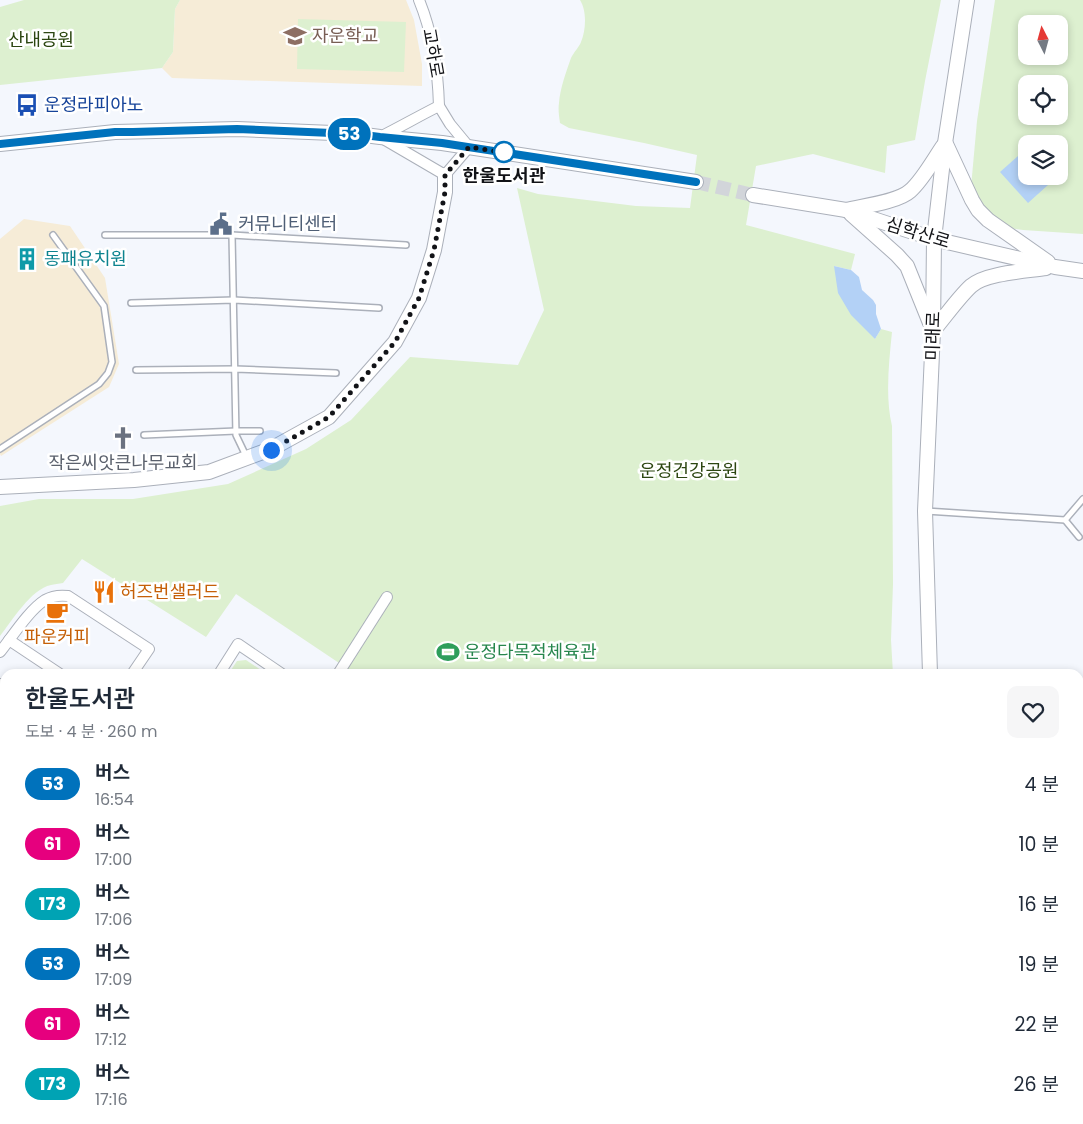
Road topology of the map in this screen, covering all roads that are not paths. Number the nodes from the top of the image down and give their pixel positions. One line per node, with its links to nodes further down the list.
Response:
1 (419, 0): 3 (street, 교하로)
2 (967, 0): 5 (street, 미래로)
3 (439, 106): 4 (street); 7 (street)
4 (380, 137): 6 (street); 7 (street); 8 (street)
5 (945, 143): 11 (street); 15 (street, 미래로); 17 (street)
6 (0, 144)
7 (469, 147): 8 (street); 9 (street)
8 (445, 175): 30 (street)
9 (696, 182)
10 (753, 195): 11 (street, 심학산로)
11 (846, 210): 15 (street, 심학산로); 22 (street)
12 (53, 235): 29 (lane)
13 (232, 235): 14 (lane); 16 (lane); 19 (lane)
14 (105, 236)
15 (934, 239): 17 (street, 심학산로); 22 (street, 미래로)
16 (406, 245)
17 (1055, 267): 18 (street, 심학산로); 22 (street)
18 (1083, 271)
19 (234, 300): 20 (lane); 21 (lane); 23 (lane)
20 (131, 303)
21 (379, 308)
22 (934, 331): 33 (street, 미래로)
23 (235, 369): 24 (lane); 25 (lane); 26 (lane)
24 (136, 370)
25 (336, 373)
26 (236, 431): 27 (lane); 28 (lane); 30 (lane)
27 (260, 431)
28 (144, 435)
29 (0, 449)
30 (247, 458): 31 (street)
31 (0, 487)
32 (1083, 499): 34 (lane)
33 (926, 511): 34 (lane); 44 (street, 미래로)
34 (1065, 520): 35 (lane)
35 (1079, 537)
36 (387, 597): 43 (street)
37 (9, 640): 38 (street); 39 (street); 40 (street)
38 (0, 652)
39 (52, 669)
40 (135, 669)
41 (222, 669): 42 (street)
42 (275, 669)
43 (341, 669)
44 (930, 669)

